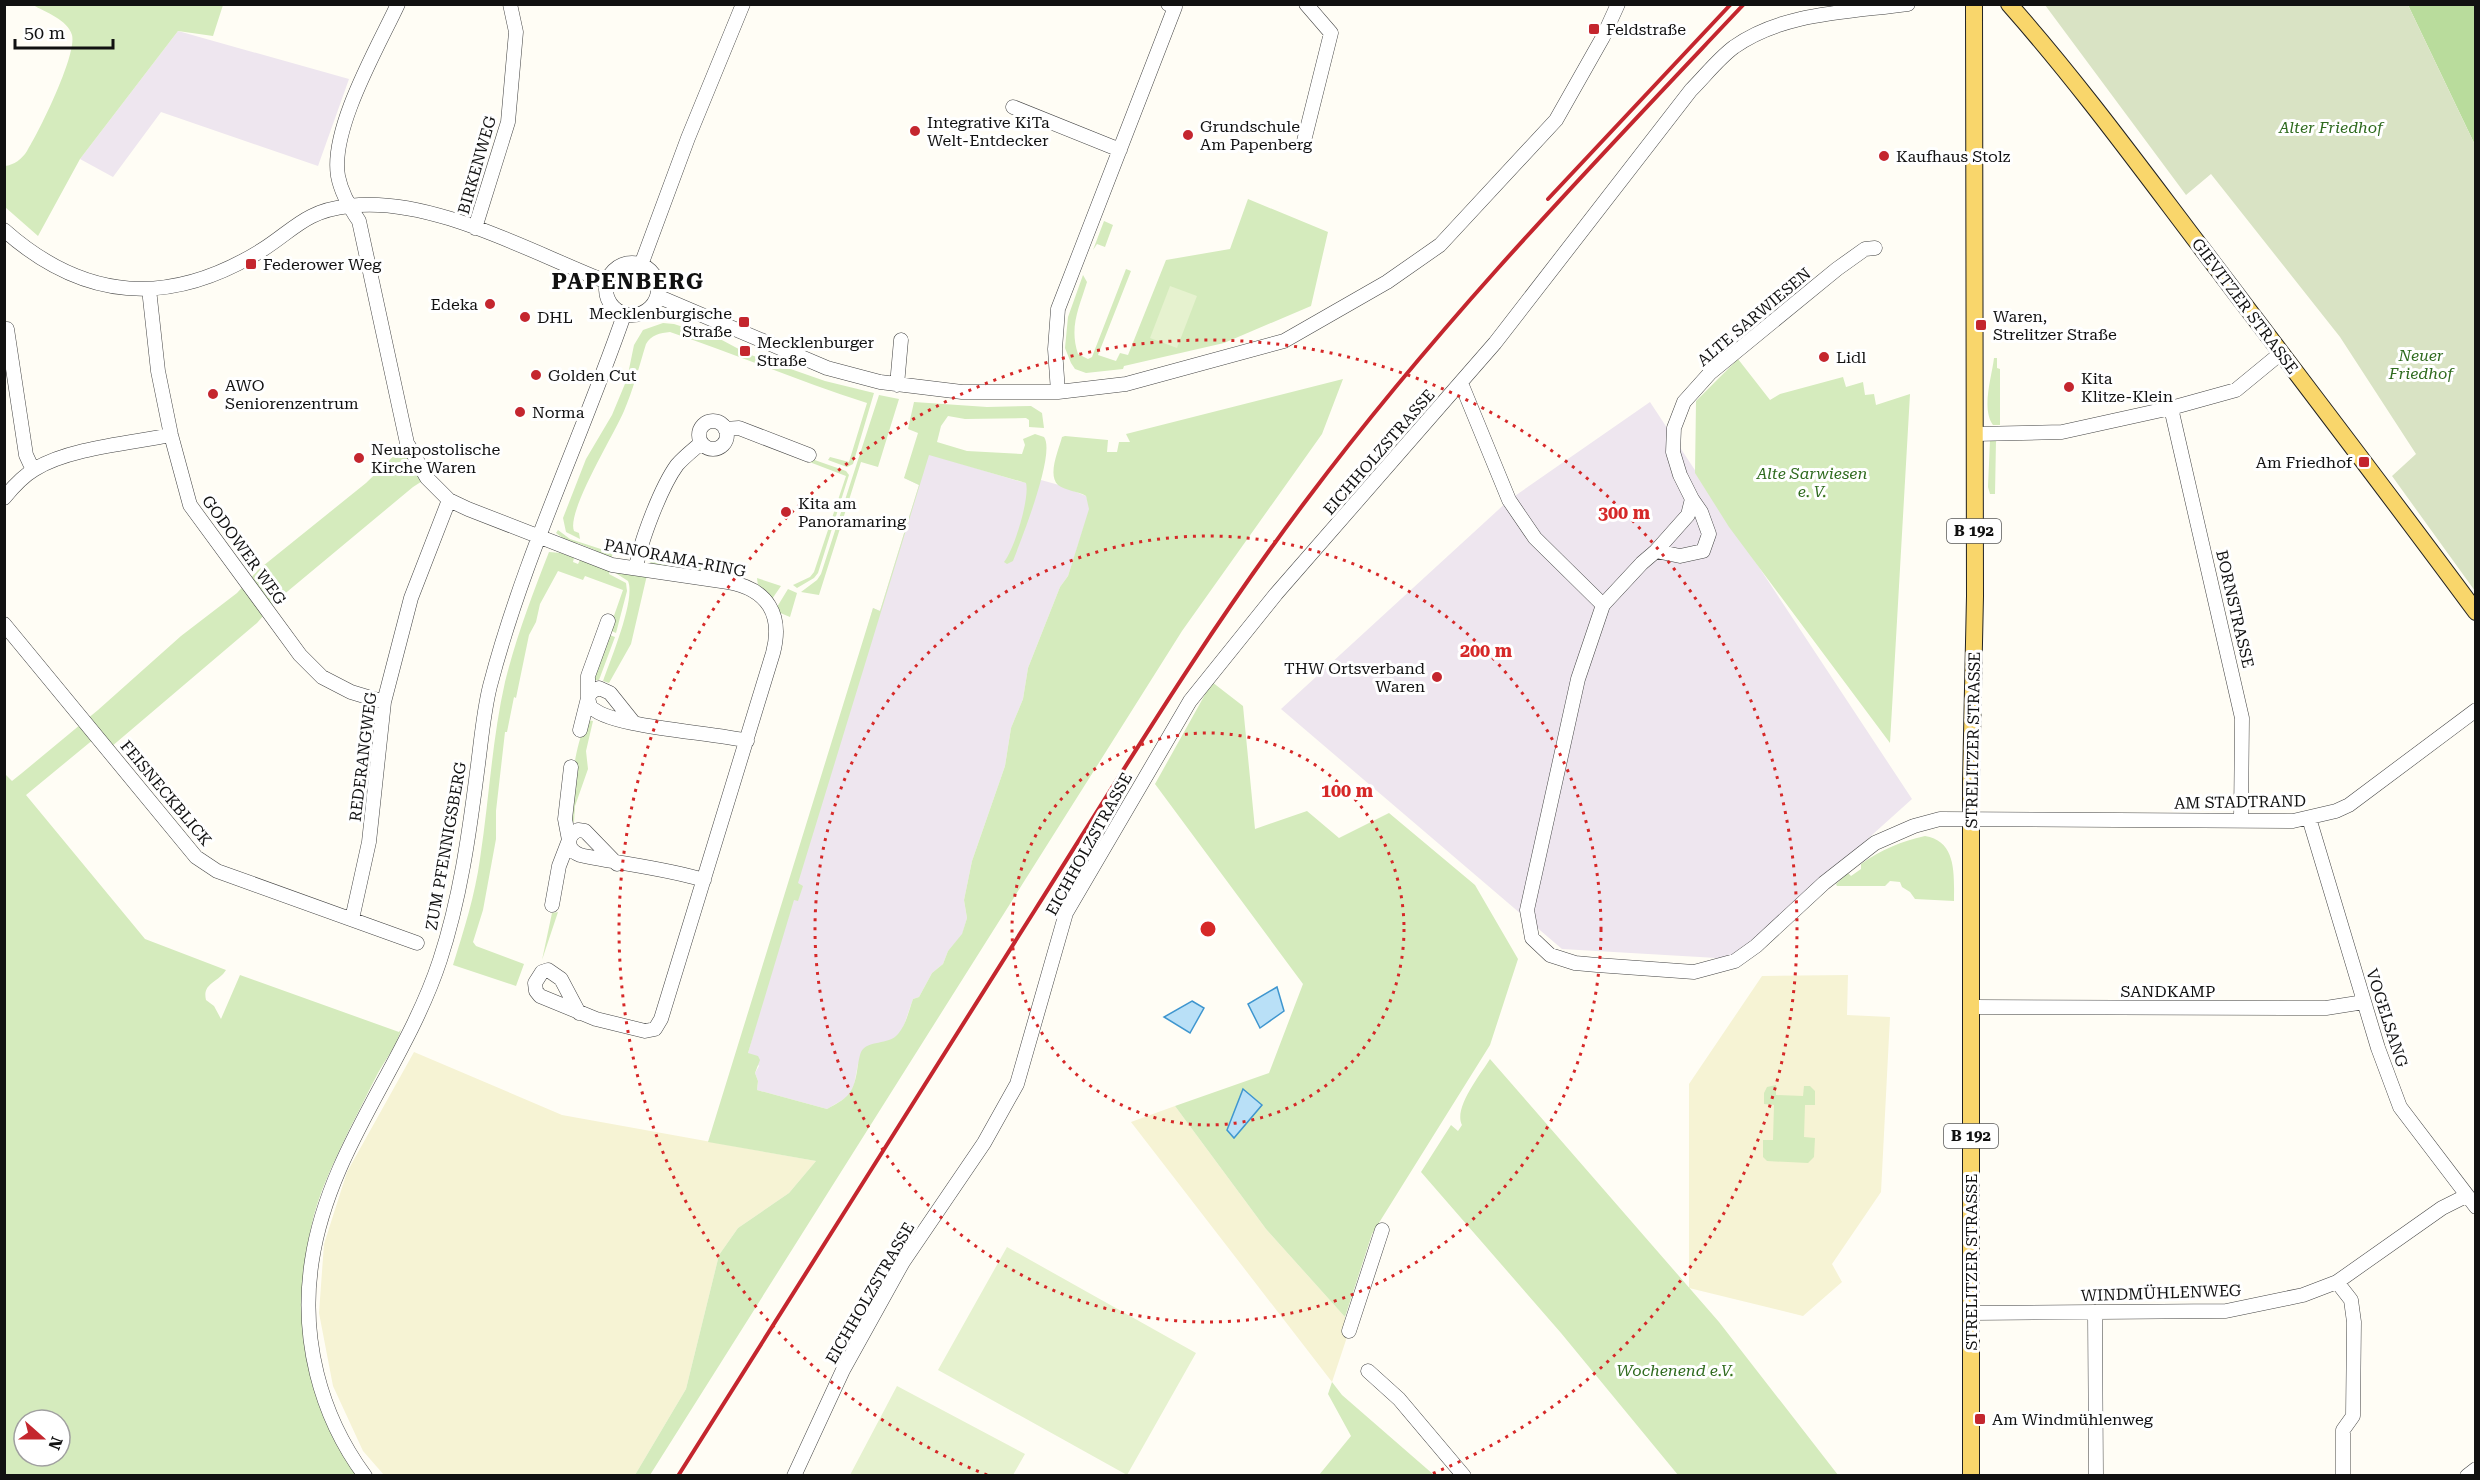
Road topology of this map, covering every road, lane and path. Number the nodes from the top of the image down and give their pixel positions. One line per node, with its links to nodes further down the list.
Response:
1 (398, 4): 13 (street)
2 (510, 4): 14 (street, BIRKENWEG)
3 (743, 4): 17 (street)
4 (1168, 4): 12 (street)
5 (1306, 4): 11 (street)
6 (1618, 4): 27 (street)
7 (1908, 4): 25 (street, EICHHOLZSTRASSE)
8 (1974, 4): 30 (main road, STRELITZER STRASSE / B 192)
9 (2009, 4): 24 (main road, GIEVITZER STRASSE)
10 (1013, 107): 12 (street)
11 (1304, 141)
12 (1120, 150): 27 (street)
13 (349, 206): 14 (street); 19 (street); 37 (street)
14 (475, 228): 18 (street)
15 (4, 230): 19 (street)
16 (1875, 248): 36 (street, ALTE SARWIESEN)
17 (641, 265): 18 (street); 20 (street)
18 (607, 282): 21 (street)
19 (149, 289): 31 (street, GODOWER WEG)
20 (657, 296): 21 (street); 26 (street)
21 (624, 315): 38 (street, ZUM PFENNIGSBERG)
22 (7, 329): 34 (street)
23 (901, 340): 26 (street)
24 (2281, 353): 28 (street); 42 (main road, GIEVITZER STRASSE)
25 (1461, 383): 41 (street); 73 (street, EICHHOLZSTRASSE)
26 (897, 385): 27 (street)
27 (1058, 392)
28 (2171, 408): 30 (street); 54 (street, BORNSTRASSE)
29 (725, 429): 32 (street); 32 (street); 33 (street)
30 (1975, 434): 52 (main road, STRELITZER STRASSE / B 192)
31 (171, 435): 34 (street); 46 (street, GODOWER WEG)
32 (701, 443): 40 (street)
33 (809, 455)
34 (33, 470): 35 (street)
35 (4, 498)
36 (1692, 499): 39 (street); 39 (street, ALTE SARWIESEN)
37 (449, 500): 38 (street, PANORAMA-RING); 46 (street, REDERANGWEG)
38 (539, 537): 40 (street, PANORAMA-RING); 72 (street, ZUM PFENNIGSBERG)
39 (1656, 551): 41 (street)
40 (636, 568): 50 (street, PANORAMA-RING)
41 (1603, 605): 52 (street, AM STADTRAND)
42 (2475, 612)
43 (608, 621): 45 (street)
44 (4, 624): 59 (street, FEISNECKBLICK)
45 (588, 698): 48 (street); 48 (street); 49 (street)
46 (384, 702): 59 (street, REDERANGWEG)
47 (2475, 710): 53 (street, AM STADTRAND)
48 (634, 723): 50 (street)
49 (580, 730)
50 (747, 741): 57 (street, PANORAMA-RING)
51 (572, 767): 55 (street)
52 (1971, 818): 54 (street, AM STADTRAND); 62 (main road, STRELITZER STRASSE / B 192)
53 (2309, 818): 54 (street, AM STADTRAND); 61 (street, VOGELSANG)
54 (2241, 820)
55 (568, 840): 56 (street); 56 (street); 58 (street)
56 (617, 864): 57 (street)
57 (704, 880): 63 (street, PANORAMA-RING)
58 (552, 905)
59 (352, 919): 60 (street, FEISNECKBLICK)
60 (417, 943)
61 (2364, 1002): 62 (street, SANDKAMP); 64 (street, VOGELSANG)
62 (1972, 1007): 67 (main road, STRELITZER STRASSE / B 192)
63 (579, 1013): 63 (street, PANORAMA-RING)
64 (2471, 1202): 66 (street, WINDMÜHLENWEG)
65 (1382, 1230): 69 (street)
66 (2337, 1282): 68 (street, WINDMÜHLENWEG); 77 (street)
67 (1971, 1312): 68 (street, WINDMÜHLENWEG); 75 (main road, STRELITZER STRASSE / B 192)
68 (2095, 1312): 76 (street)
69 (1350, 1331)
70 (1368, 1371): 74 (street)
71 (2475, 1469): 78 (street)
72 (365, 1476)
73 (794, 1476)
74 (1464, 1476)
75 (1971, 1476)
76 (2096, 1476)
77 (2343, 1476)
78 (2467, 1476)

